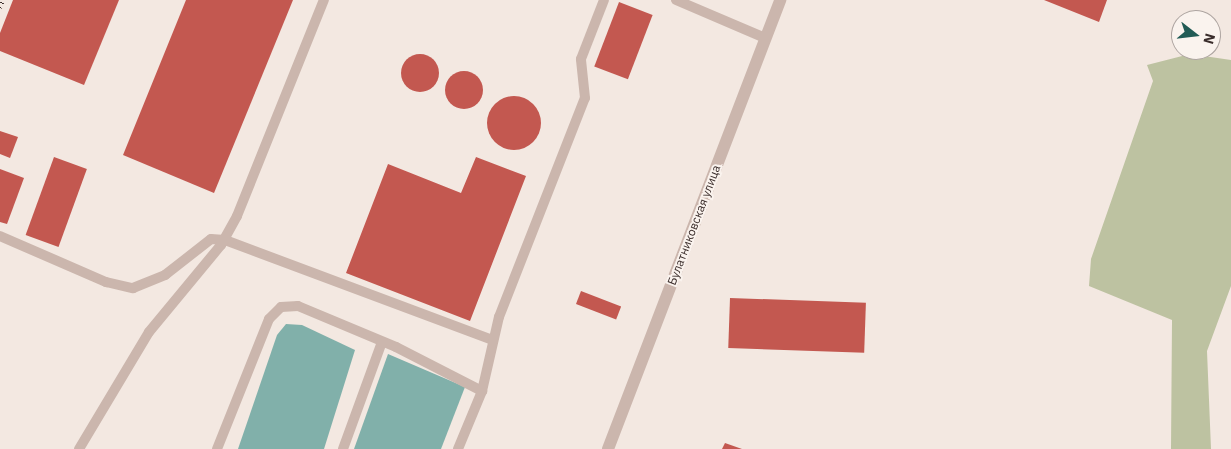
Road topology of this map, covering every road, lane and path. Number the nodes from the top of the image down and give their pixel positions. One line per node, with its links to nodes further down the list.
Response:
1 (324, 0): 7 (lane)
2 (604, 0): 8 (lane)
3 (676, 0): 5 (lane)
4 (780, 0): 5 (street, Булатниковская улица)
5 (765, 38): 15 (street, Булатниковская улица)
6 (0, 236): 7 (lane)
7 (224, 240): 8 (lane); 11 (lane)
8 (493, 340): 10 (lane)
9 (382, 342): 10 (lane); 12 (lane); 13 (lane)
10 (482, 391): 14 (lane)
11 (79, 449)
12 (217, 449)
13 (343, 449)
14 (458, 449)
15 (608, 449)

